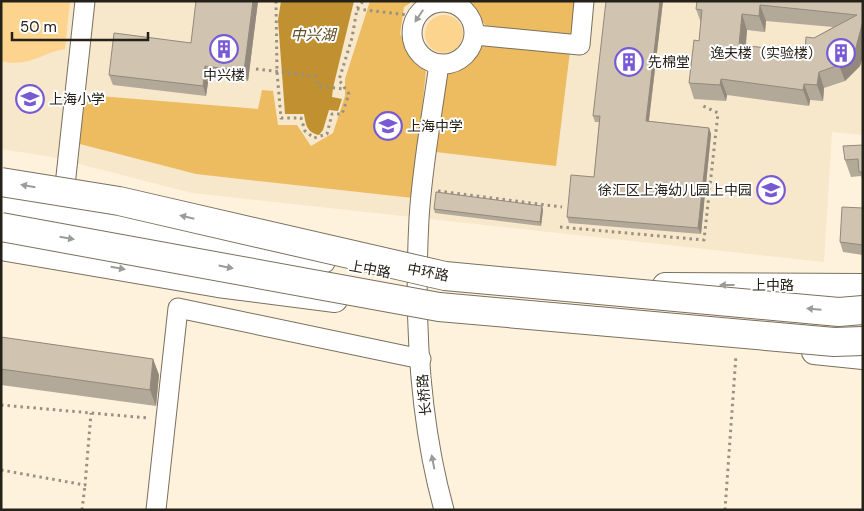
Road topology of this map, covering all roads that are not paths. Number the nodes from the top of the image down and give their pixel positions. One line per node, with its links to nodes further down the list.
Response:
1 (85, 1): 8 (street)
2 (584, 1): 4 (street)
3 (447, 2): 4 (street); 5 (street, one-way to 5)
4 (475, 35): 5 (street)
5 (438, 64): 11 (street, 长桥路)
6 (1, 182): 13 (highway, 中环路, one-way to 6, bridge)
7 (1, 201): 8 (main road, 上中路)
8 (62, 212): 11 (main road, 上中路)
9 (1, 227): 15 (highway, one-way to 15, bridge)
10 (1, 248): 14 (main road, one-way to 14)
11 (419, 278): 12 (main road, 上中路, one-way to 11); 14 (street, 长桥路)
12 (863, 286)
13 (863, 310)
14 (418, 311): 16 (main road); 17 (street, 长桥路)
15 (863, 341)
16 (863, 357)
17 (421, 359): 18 (street); 19 (street, 长桥路, one-way to 17)
18 (156, 510)
19 (444, 510)

